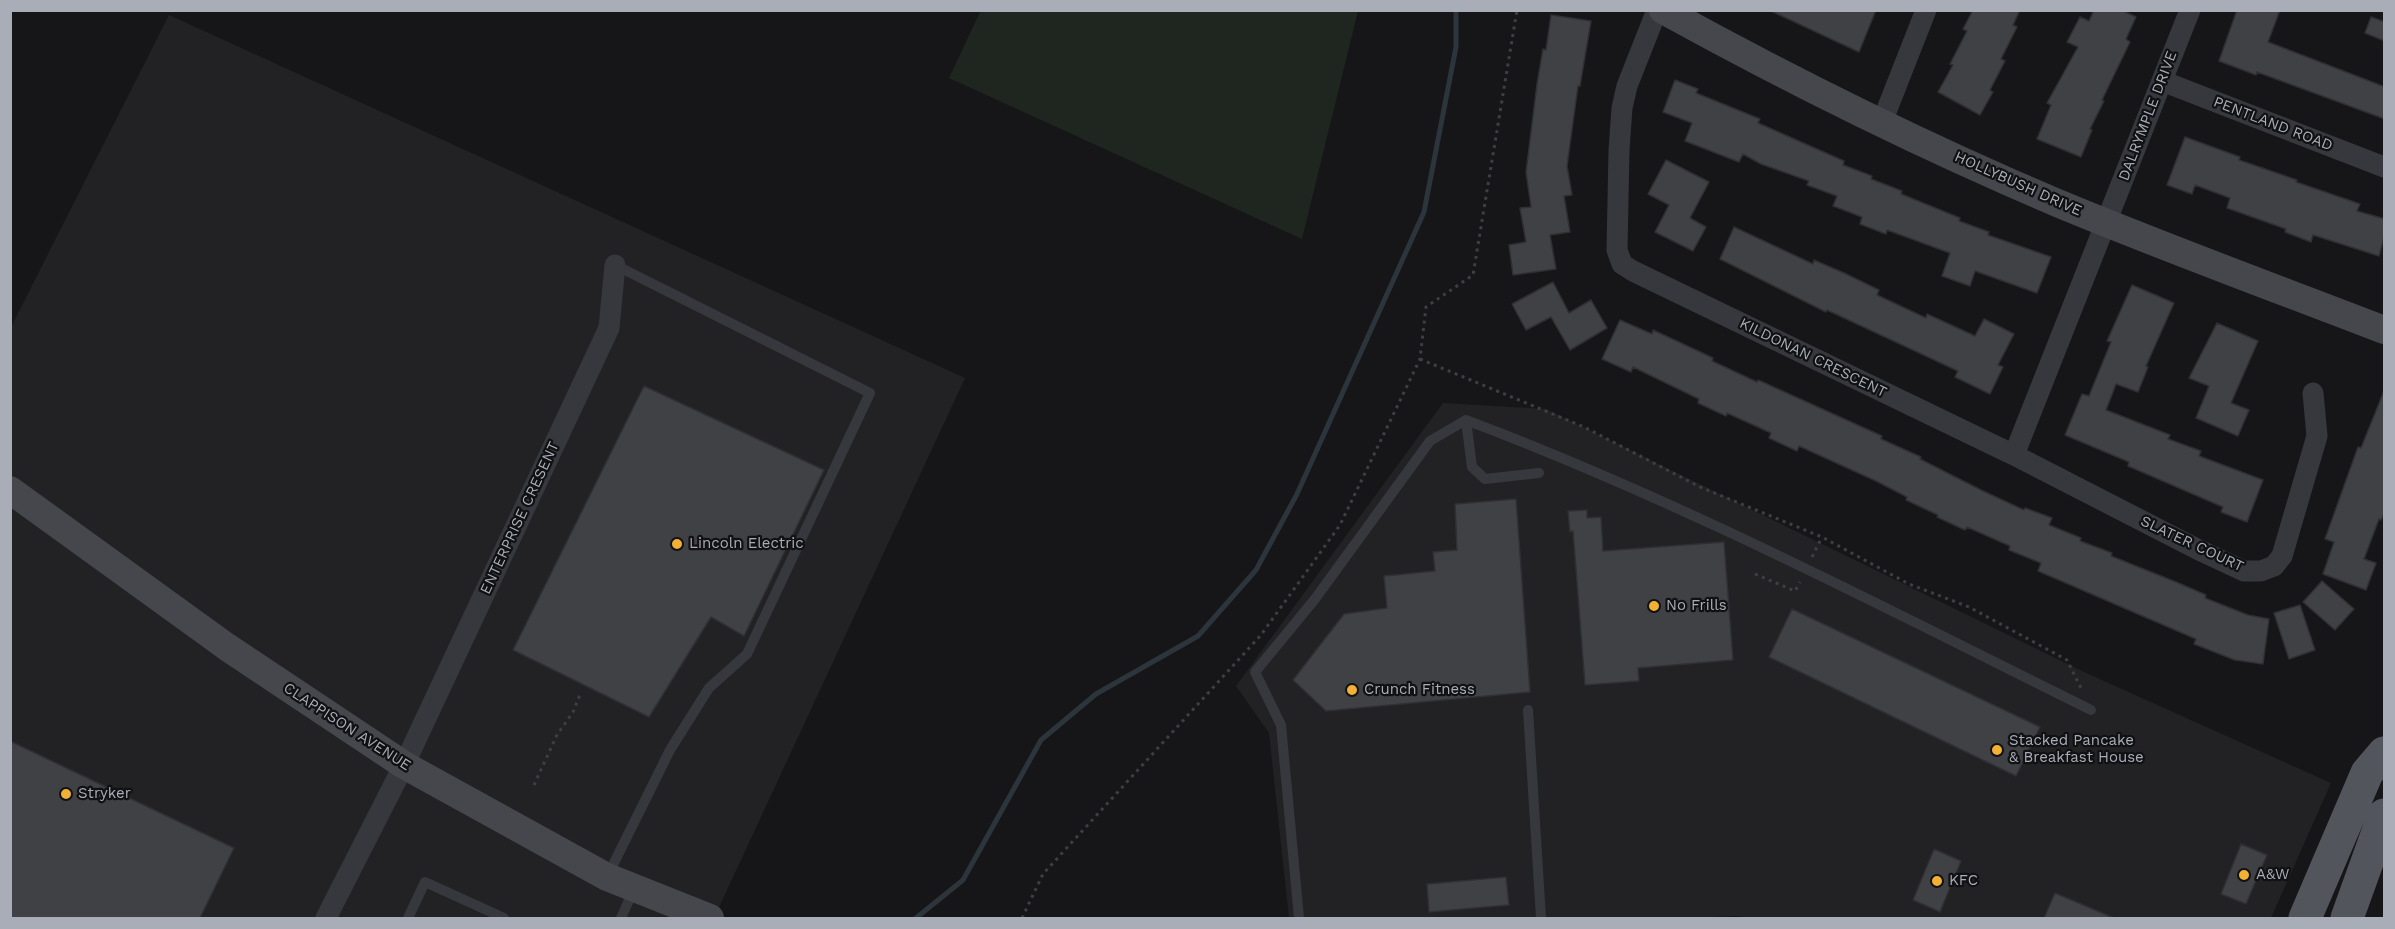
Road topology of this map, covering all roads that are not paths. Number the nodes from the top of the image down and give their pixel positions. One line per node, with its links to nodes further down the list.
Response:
1 (1657, 10): 13 (street, KILDONAN CRESCENT)
2 (1663, 10): 6 (main road, HOLLYBUSH DRIVE)
3 (1926, 10): 6 (street)
4 (2190, 10): 5 (street, DALRYMPLE DRIVE)
5 (2162, 81): 7 (street, PENTLAND ROAD); 8 (street, DALRYMPLE DRIVE)
6 (1882, 122): 8 (main road, HOLLYBUSH DRIVE)
7 (2385, 166)
8 (2107, 222): 10 (main road, HOLLYBUSH DRIVE); 13 (street)
9 (615, 265): 19 (street, ENTERPRISE CRESENT); 21 (lane)
10 (2385, 330)
11 (2313, 393): 13 (street, SLATER COURT)
12 (1466, 420): 14 (lane); 17 (lane); 28 (lane)
13 (2014, 455)
14 (1539, 473)
15 (10, 490): 19 (main road, CLAPPISON AVENUE)
16 (1528, 710): 29 (lane)
17 (2091, 710)
18 (2385, 753): 30 (main road)
19 (404, 765): 21 (main road, CLAPPISON AVENUE); 23 (street, ENTERPRISE CRESENT)
20 (2383, 824): 31 (main road)
21 (607, 877): 22 (main road, CLAPPISON AVENUE)
22 (634, 889): 26 (lane); 27 (main road, CLAPPISON AVENUE)
23 (326, 918)
24 (408, 918): 25 (lane)
25 (504, 918)
26 (621, 918)
27 (710, 918)
28 (1299, 918)
29 (1541, 918)
30 (2305, 918)
31 (2347, 918)

